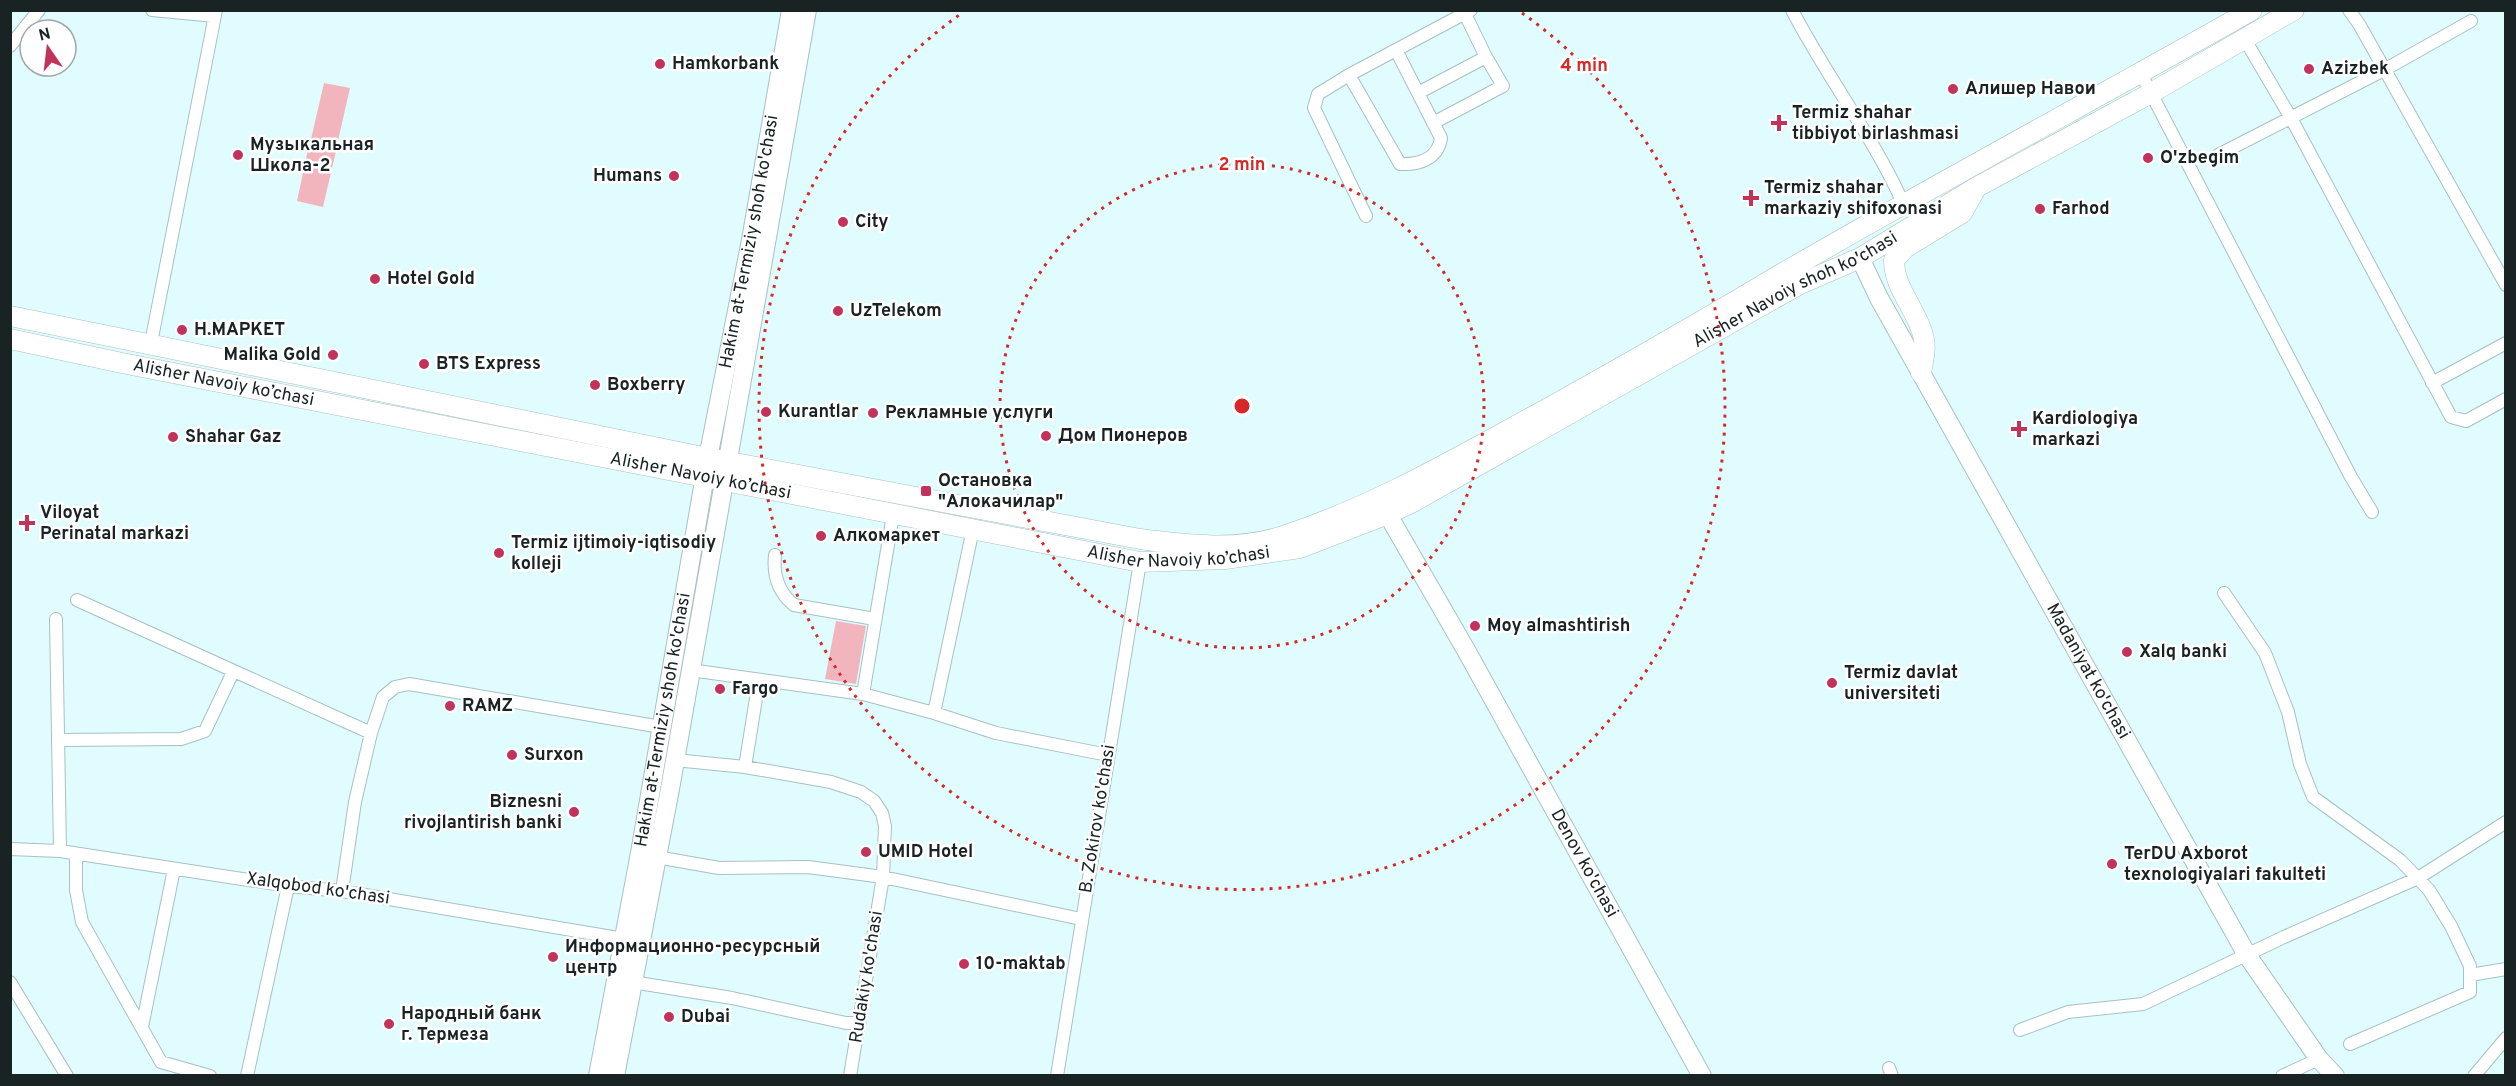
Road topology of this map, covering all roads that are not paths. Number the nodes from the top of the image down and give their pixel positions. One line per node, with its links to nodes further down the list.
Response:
1 (39, 10): 13 (street)
2 (152, 10): 10 (street)
3 (790, 10): 40 (main road, Hakim at-Termiziy shoh ko'chasi)
4 (807, 10): 40 (main road, Hakim at-Termiziy shoh ko'chasi)
5 (1792, 10): 25 (street)
6 (2252, 10): 17 (main road, Alisher Navoiy shoh ko'chasi)
7 (2294, 10): 12 (main road, Alisher Navoiy shoh ko'chasi)
8 (2349, 10): 16 (street)
9 (1468, 12): 14 (street); 15 (street)
10 (215, 13): 33 (street)
11 (2471, 21): 16 (street)
12 (2244, 38): 20 (main road, Alisher Navoiy shoh ko'chasi); 21 (street)
13 (10, 46)
14 (1396, 50): 18 (street); 19 (street)
15 (1486, 57): 19 (street); 22 (street)
16 (2384, 70): 21 (street); 30 (street)
17 (2141, 74): 20 (street); 25 (main road, Alisher Navoiy shoh ko'chasi)
18 (1349, 75): 22 (street); 26 (street)
19 (1418, 93): 22 (street)
20 (2151, 93): 24 (main road, Alisher Navoiy shoh ko'chasi); 43 (street)
21 (2291, 118): 23 (street); 36 (street)
22 (1433, 123)
23 (2218, 155)
24 (1977, 187): 27 (main road, Alisher Navoiy shoh ko'chasi); 35 (main road)
25 (1903, 203): 27 (main road); 28 (main road, Alisher Navoiy shoh ko'chasi)
26 (1366, 216)
27 (1916, 222): 29 (main road, Alisher Navoiy shoh ko'chasi)
28 (1845, 237): 29 (main road); 42 (main road, Alisher Navoiy shoh ko'chasi)
29 (1858, 258): 35 (main road, Madaniyat ko'chasi); 42 (main road, Alisher Navoiy shoh ko'chasi)
30 (2505, 285)
31 (10, 316): 33 (main road, Alisher Navoiy ko’chasi)
32 (10, 339): 39 (main road, Alisher Navoiy ko’chasi)
33 (151, 343): 38 (main road, Alisher Navoiy ko’chasi)
34 (2505, 343): 36 (street)
35 (1921, 372): 75 (main road, Madaniyat ko'chasi)
36 (2432, 383): 37 (street)
37 (2505, 399)
38 (427, 400): 39 (main road); 40 (main road, Alisher Navoiy ko’chasi)
39 (423, 421): 41 (main road, Alisher Navoiy ko’chasi)
40 (717, 459): 41 (main road, Hakim at-Termiziy shoh ko'chasi); 42 (main road, Alisher Navoiy ko’chasi)
41 (715, 479): 44 (main road, Alisher Navoiy ko’chasi); 52 (main road, Hakim at-Termiziy shoh ko'chasi); 57 (main road, Hakim at-Termiziy shoh ko'chasi)
42 (1383, 506): 47 (main road, Alisher Navoiy ko’chasi); 93 (main road, Denov ko'chasi)
43 (2372, 512)
44 (893, 515): 45 (main road, Alisher Navoiy ko’chasi); 51 (street)
45 (973, 530): 47 (main road, Alisher Navoiy ko’chasi); 56 (street)
46 (775, 555): 51 (street)
47 (1140, 562): 60 (street, B. Zokirov ko'chasi)
48 (2224, 593): 70 (street)
49 (77, 600): 53 (street)
50 (56, 619): 59 (street)
51 (875, 619): 55 (street)
52 (690, 670): 54 (street); 61 (main road, Hakim at-Termiziy shoh ko'chasi)
53 (233, 672): 58 (street); 59 (street)
54 (759, 680): 55 (street); 62 (street)
55 (863, 694): 56 (street)
56 (934, 713): 60 (street)
57 (662, 727): 58 (street); 74 (main road, Hakim at-Termiziy shoh ko'chasi)
58 (371, 733): 72 (street)
59 (58, 740): 65 (street)
60 (1108, 755): 73 (street, B. Zokirov ko'chasi)
61 (675, 760): 62 (street, Rudakiy ko'chasi); 67 (main road, Hakim at-Termiziy shoh ko'chasi)
62 (746, 767): 69 (street, Rudakiy ko'chasi)
63 (2505, 822): 70 (street)
64 (10, 849): 65 (street, Xalqobod ko'chasi)
65 (60, 851): 66 (street, Xalqobod ko'chasi)
66 (76, 854): 68 (street, Xalqobod ko'chasi); 81 (street)
67 (656, 857): 69 (street); 79 (main road, Hakim at-Termiziy shoh ko'chasi)
68 (174, 869): 71 (street, Xalqobod ko'chasi); 81 (street)
69 (883, 878): 73 (street); 80 (street, Rudakiy ko'chasi)
70 (2418, 878): 75 (street); 77 (street)
71 (288, 886): 72 (street, Xalqobod ko'chasi); 88 (street)
72 (342, 891): 74 (street, Xalqobod ko'chasi)
73 (1081, 919): 92 (street, B. Zokirov ko'chasi)
74 (624, 939): 89 (main road, Hakim at-Termiziy shoh ko'chasi)
75 (2247, 955): 82 (street); 85 (main road, Madaniyat ko'chasi)
76 (2505, 969): 77 (street)
77 (2470, 975): 84 (street)
78 (10, 982): 86 (street)
79 (632, 982): 80 (street); 90 (main road, Hakim at-Termiziy shoh ko'chasi)
80 (860, 1023): 91 (street, Rudakiy ko'chasi)
81 (141, 1027): 87 (street)
82 (2020, 1030)
83 (2505, 1038): 96 (street)
84 (2350, 1044)
85 (2319, 1059): 94 (street); 95 (main road, Madaniyat ko'chasi)
86 (63, 1074)
87 (210, 1076)
88 (247, 1076)
89 (598, 1076)
90 (615, 1076)
91 (850, 1076)
92 (1057, 1076)
93 (1702, 1076)
94 (2282, 1076)
95 (2335, 1076)
96 (2474, 1076)

